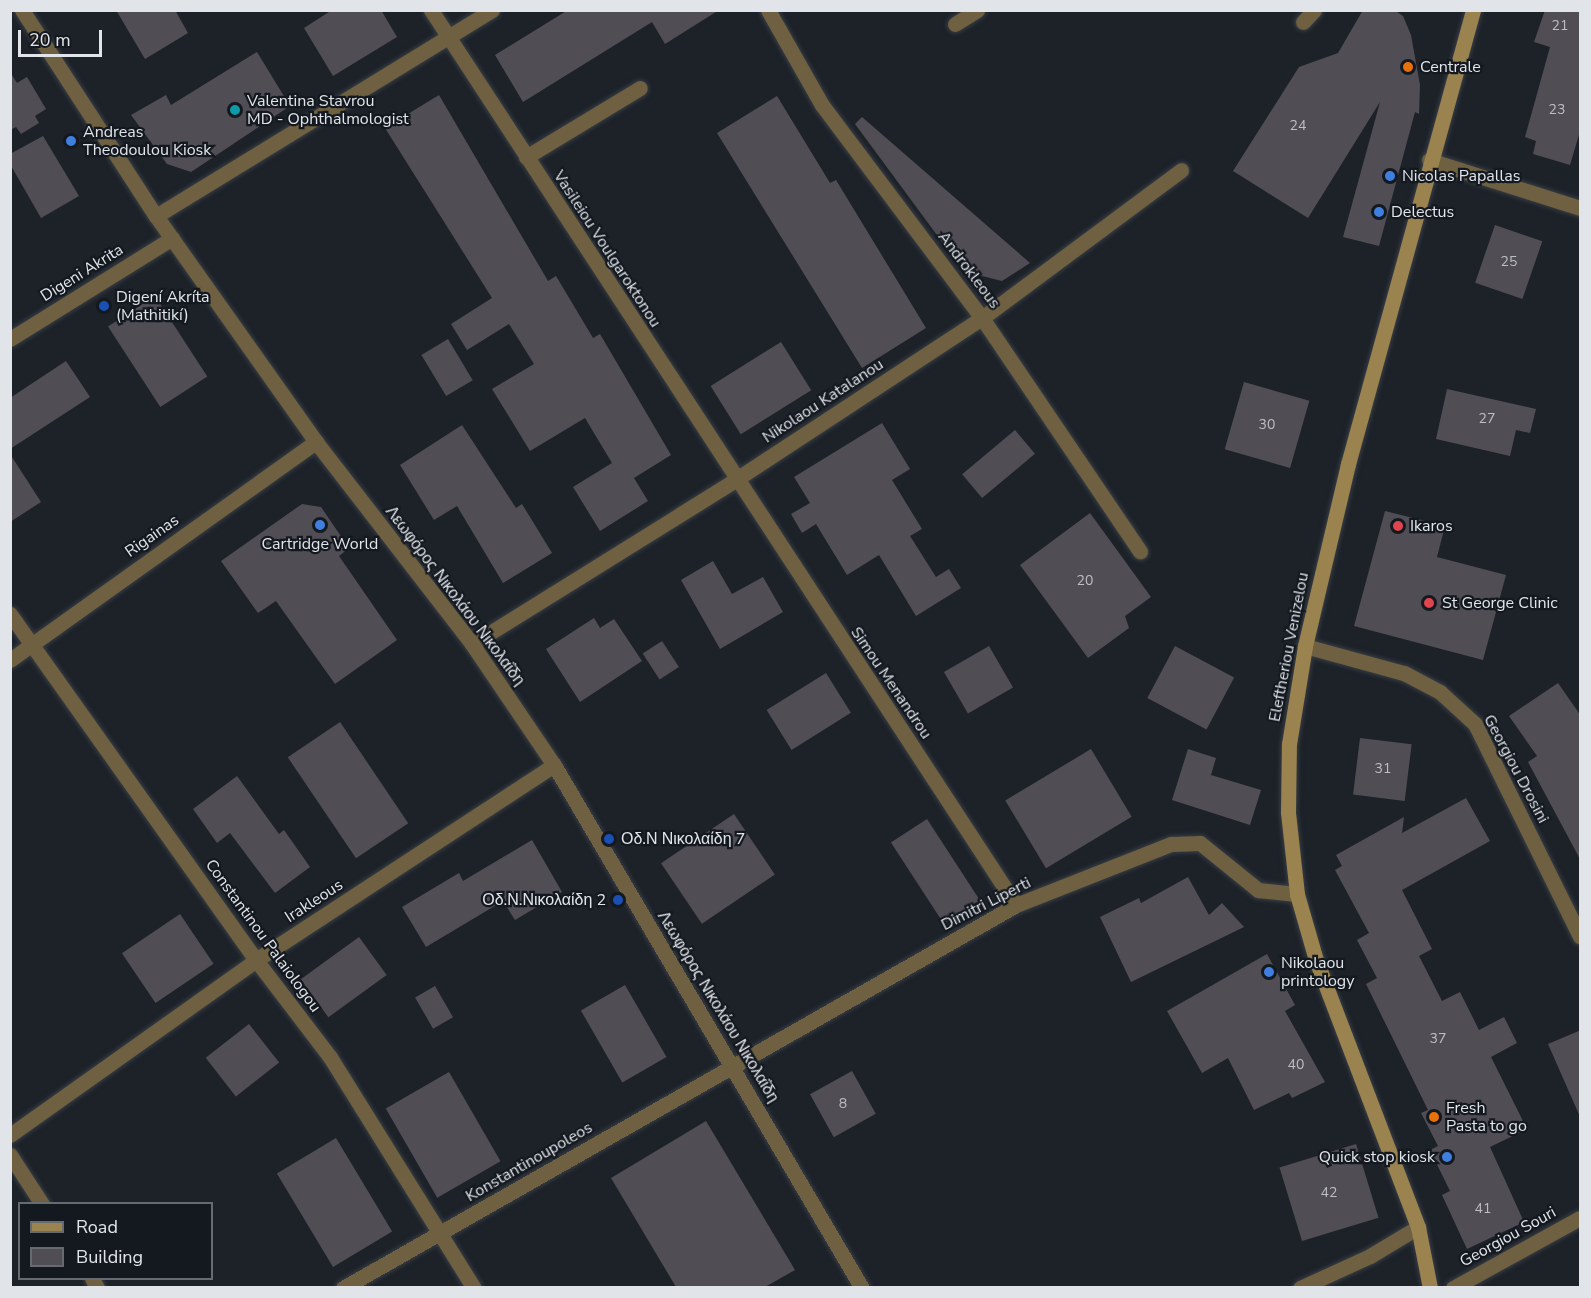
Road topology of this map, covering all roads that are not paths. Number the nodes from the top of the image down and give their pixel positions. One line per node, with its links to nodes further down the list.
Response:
1 (22, 10): 14 (street, Λεωφόρος Νικολάου Νικολαΐδη)
2 (431, 10): 8 (street, Vasileiou Voulgaroktonou)
3 (492, 10): 8 (street)
4 (768, 10): 16 (street, Androkleous)
5 (977, 10): 7 (street)
6 (1473, 10): 11 (main road, Eleftheriou Venizelou)
7 (955, 24)
8 (448, 36): 10 (street, Vasileiou Voulgaroktonou); 14 (street)
9 (640, 88): 10 (street)
10 (526, 157): 19 (street, Vasileiou Voulgaroktonou)
11 (1429, 160): 13 (street); 24 (main road, Eleftheriou Venizelou)
12 (1181, 170): 16 (street, Nikolaou Katalanou)
13 (1581, 208)
14 (156, 216): 15 (street, Λεωφόρος Νικολάου Νικολαΐδη)
15 (172, 238): 17 (street, Digeni Akrita); 18 (street, Λεωφόρος Νικολάου Νικολαΐδη)
16 (982, 318): 19 (street, Nikolaou Katalanou); 20 (street, Androkleous)
17 (10, 339)
18 (316, 442): 22 (street, Rigainas); 23 (street, Λεωφόρος Νικολάου Νικολαΐδη)
19 (735, 480): 23 (street, Nikolaou Katalanou); 28 (street, Simou Menandrou)
20 (1140, 551)
21 (10, 614): 22 (street, Constantinou Palaiologou)
22 (32, 644): 25 (street, Rigainas); 30 (street, Constantinou Palaiologou)
23 (472, 644): 26 (street, Λεωφόρος Νικολάου Νικολαΐδη)
24 (1305, 646): 27 (main road, Eleftheriou Venizelou); 29 (street, Georgiou Drosini)
25 (10, 660)
26 (554, 765): 30 (street, Irakleous); 31 (street, Λεωφόρος Νικολάου Νικολαΐδη)
27 (1297, 894): 28 (street, Dimitri Liperti); 36 (main road, Eleftheriou Venizelou)
28 (1016, 905): 31 (street, Dimitri Liperti)
29 (1581, 936)
30 (256, 960): 32 (street, Irakleous); 37 (street, Constantinou Palaiologou)
31 (732, 1065): 37 (street, Konstantinoupoleos); 40 (street, Λεωφόρος Νικολάου Νικολαΐδη)
32 (10, 1135)
33 (10, 1155): 34 (street)
34 (41, 1202)
35 (1580, 1219): 43 (street, Georgiou Souri)
36 (1418, 1227): 41 (street); 42 (main road, Eleftheriou Venizelou)
37 (443, 1233): 38 (street, Konstantinoupoleos); 39 (street, Constantinou Palaiologou)
38 (343, 1287)
39 (474, 1287)
40 (862, 1287)
41 (1300, 1287)
42 (1430, 1287)
43 (1453, 1287)

